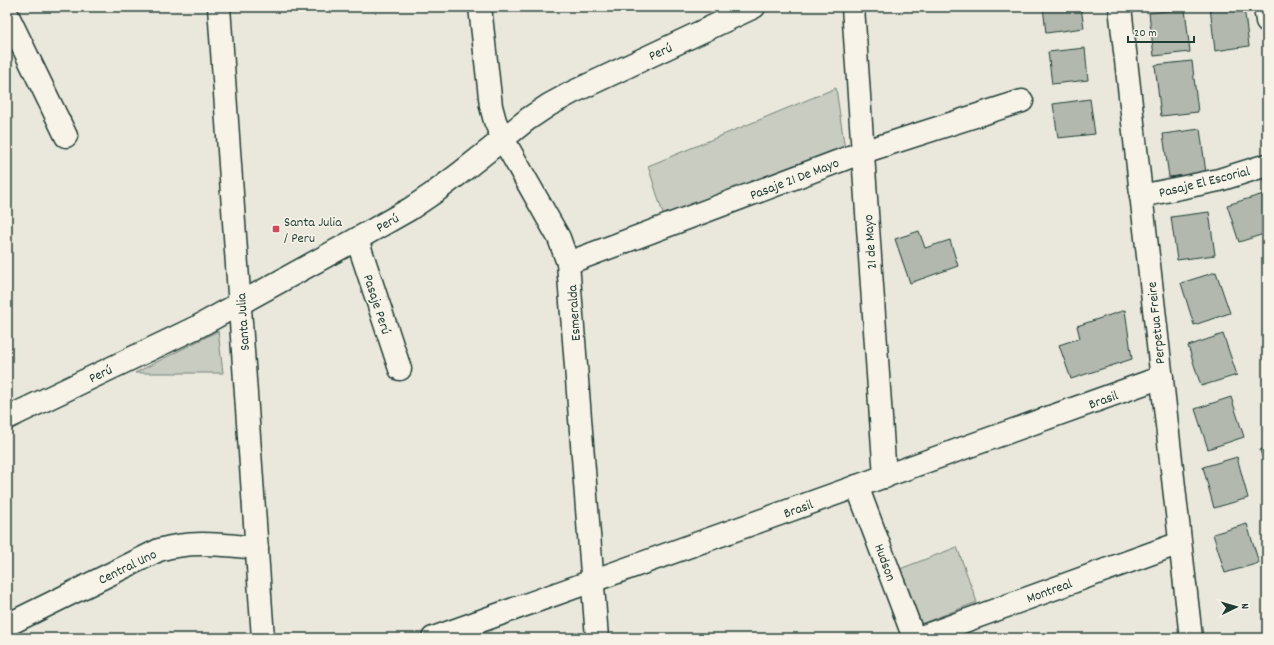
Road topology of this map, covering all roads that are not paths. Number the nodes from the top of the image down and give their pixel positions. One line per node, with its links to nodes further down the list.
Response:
1 (219, 7): 17 (street, Santa Julia)
2 (480, 7): 11 (street, Esmeralda)
3 (754, 7): 11 (street, Perú)
4 (853, 7): 12 (street, 21 de Mayo)
5 (1120, 7): 14 (street, Perpetua Freire)
6 (1265, 7): 8 (street)
7 (7, 14): 10 (street)
8 (1267, 21)
9 (1022, 101): 12 (street, Pasaje 21 De Mayo)
10 (66, 136)
11 (503, 139): 15 (street, Perú); 16 (street, Esmeralda)
12 (863, 152): 16 (street, Pasaje 21 De Mayo); 21 (street, 21 de Mayo)
13 (1267, 165): 14 (street, Pasaje El Escorial)
14 (1141, 196): 19 (street, Perpetua Freire)
15 (358, 239): 17 (street, Perú); 18 (street, Pasaje Perú)
16 (568, 263): 25 (street, Esmeralda)
17 (240, 303): 20 (street, Perú); 24 (street, Santa Julia)
18 (400, 369)
19 (1162, 377): 21 (street, Brasil); 23 (street, Perpetua Freire)
20 (7, 418)
21 (885, 477): 22 (street, Brasil)
22 (857, 486): 25 (street, Brasil); 30 (street, Hudson)
23 (1180, 543): 31 (street, Montreal); 32 (street, Perpetua Freire)
24 (257, 548): 26 (street, Central Uno); 27 (street, Santa Julia)
25 (592, 581): 28 (street, Brasil); 29 (street, Esmeralda)
26 (7, 625)
27 (263, 638)
28 (434, 638)
29 (596, 638)
30 (914, 638)
31 (918, 638)
32 (1191, 638)

